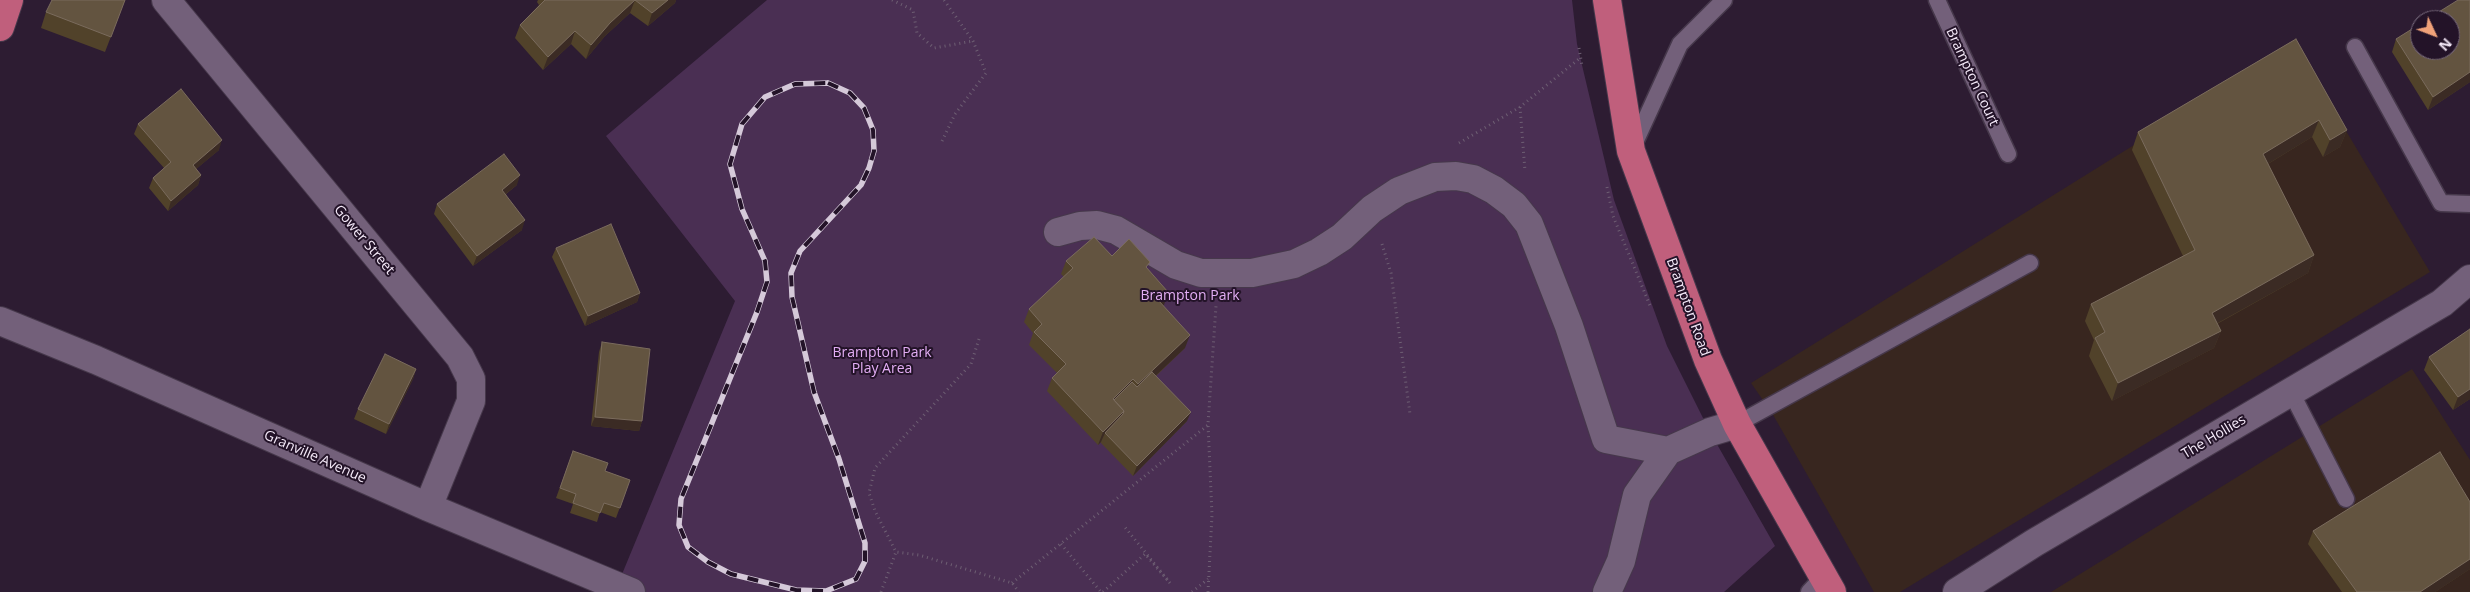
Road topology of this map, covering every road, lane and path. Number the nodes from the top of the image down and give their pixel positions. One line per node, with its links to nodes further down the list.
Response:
1 (10, 0): 8 (highway)
2 (166, 0): 32 (street, Gower Street)
3 (892, 0): 9 (path)
4 (944, 0): 9 (path)
5 (1607, 0): 14 (highway, Brampton Road)
6 (1724, 0): 14 (lane)
7 (1937, 0): 15 (lane, Brampton Court)
8 (0, 27)
9 (973, 41): 13 (path)
10 (2355, 47): 18 (lane)
11 (1580, 58): 12 (path)
12 (1520, 107): 16 (path); 17 (path)
13 (942, 141)
14 (1631, 151): 29 (highway, Brampton Road)
15 (2008, 154)
16 (1526, 176)
17 (1435, 177): 19 (street); 30 (street)
18 (2470, 204)
19 (1372, 209): 22 (street); 27 (path)
20 (1058, 232): 22 (street)
21 (2030, 264): 29 (lane)
22 (1218, 275): 28 (path)
23 (2470, 279): 26 (street, The Hollies)
24 (0, 321): 32 (street, Granville Avenue)
25 (979, 339): 35 (path)
26 (2291, 392): 31 (lane); 46 (street, The Hollies)
27 (1410, 414)
28 (1208, 424): 34 (path); 36 (path)
29 (1737, 424): 30 (street); 38 (highway, Brampton Road)
30 (1668, 451): 45 (street)
31 (2346, 499)
32 (428, 507): 39 (street, Granville Avenue)
33 (1124, 526): 42 (path)
34 (1060, 544): 37 (path); 42 (path)
35 (896, 552): 37 (path); 40 (path)
36 (1208, 578): 43 (path); 44 (path)
37 (1012, 583): 41 (path)
38 (1821, 587)
39 (631, 592)
40 (881, 592)
41 (1019, 592)
42 (1102, 592)
43 (1192, 592)
44 (1208, 592)
45 (1608, 592)
46 (1956, 592)

